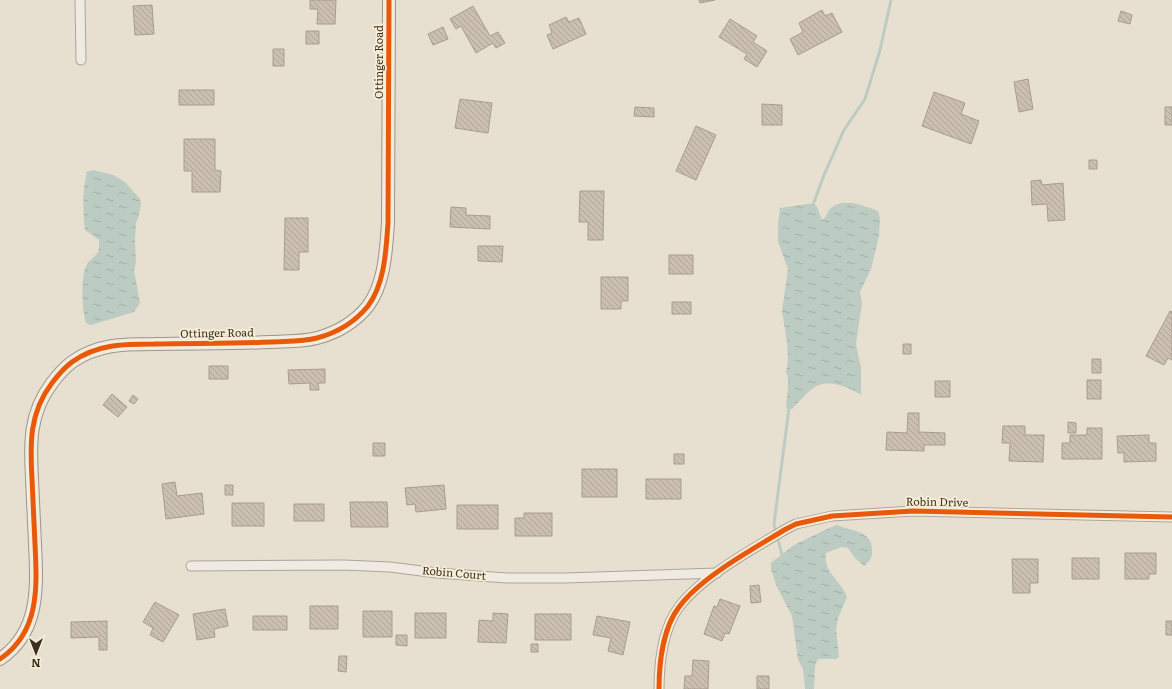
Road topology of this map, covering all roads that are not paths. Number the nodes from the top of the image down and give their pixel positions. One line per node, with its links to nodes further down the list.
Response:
1 (80, 0): 3 (street)
2 (389, 0): 7 (street, Ottinger Road)
3 (81, 60)
4 (1172, 517): 6 (street, Robin Drive)
5 (191, 566): 6 (street, Robin Court)
6 (717, 573): 8 (street, Robin Drive)
7 (0, 659)
8 (659, 689)

